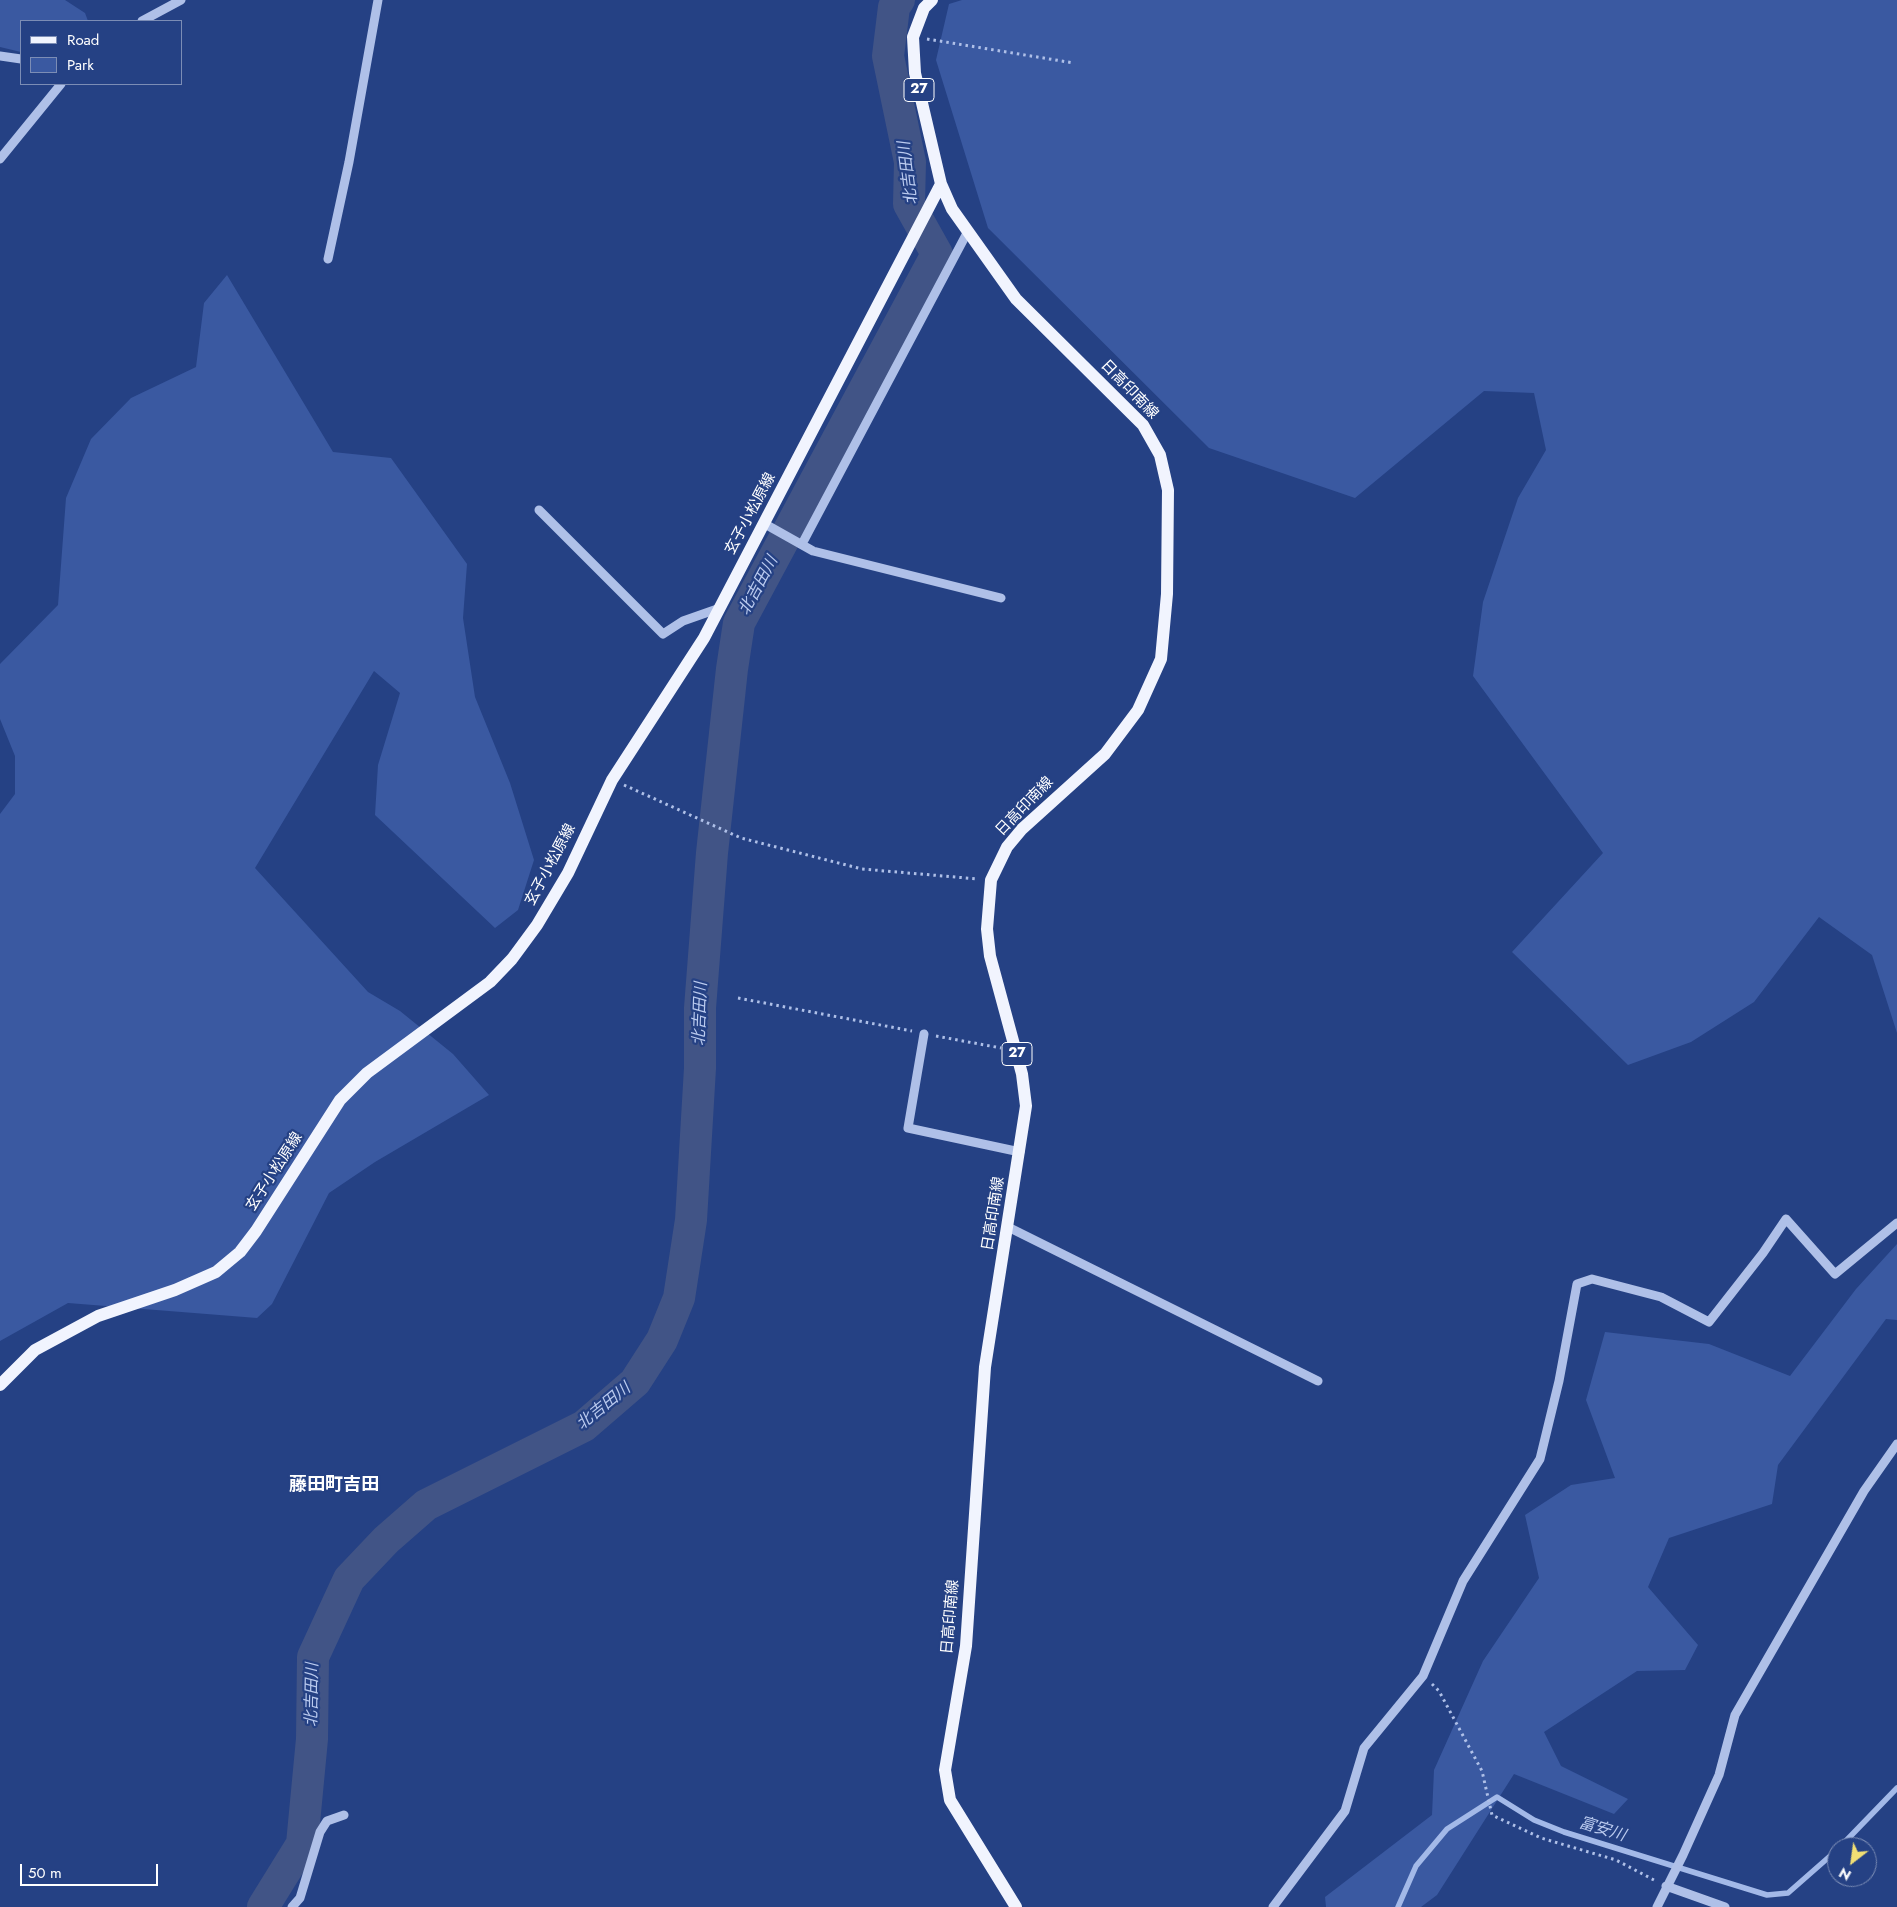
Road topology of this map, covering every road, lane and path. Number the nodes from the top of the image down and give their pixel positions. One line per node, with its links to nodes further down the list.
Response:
1 (181, 0): 4 (street)
2 (378, 0): 13 (street)
3 (932, 0): 5 (main road, 日高印南線 / 27)
4 (144, 20)
5 (913, 36): 8 (path); 11 (main road, 日高印南線 / 27)
6 (0, 56): 7 (street)
7 (20, 60)
8 (1074, 63)
9 (60, 85): 10 (street)
10 (0, 159)
11 (941, 184): 12 (main road, 日高印南線 / 27); 15 (main road, 玄子小松原線)
12 (967, 233): 16 (street); 20 (main road, 日高印南線 / 27)
13 (328, 259)
14 (539, 510): 18 (street)
15 (765, 524): 16 (street); 18 (main road, 玄子小松原線)
16 (802, 544): 17 (street)
17 (1001, 598)
18 (720, 608): 19 (main road, 玄子小松原線)
19 (612, 780): 20 (path); 28 (main road, 玄子小松原線)
20 (991, 880): 23 (main road, 日高印南線 / 27)
21 (738, 998): 22 (path)
22 (924, 1034): 23 (path); 24 (street)
23 (1016, 1051): 24 (main road, 日高印南線 / 27)
24 (1020, 1152): 26 (main road, 日高印南線 / 27)
25 (1897, 1224): 30 (street)
26 (1008, 1227): 27 (street); 34 (main road, 日高印南線 / 27)
27 (1318, 1381)
28 (0, 1385)
29 (1897, 1444): 32 (street)
30 (1423, 1676): 32 (path); 35 (street)
31 (344, 1815): 33 (street)
32 (1666, 1886): 36 (street); 37 (street)
33 (292, 1907)
34 (1016, 1907)
35 (1273, 1907)
36 (1657, 1907)
37 (1724, 1907)

